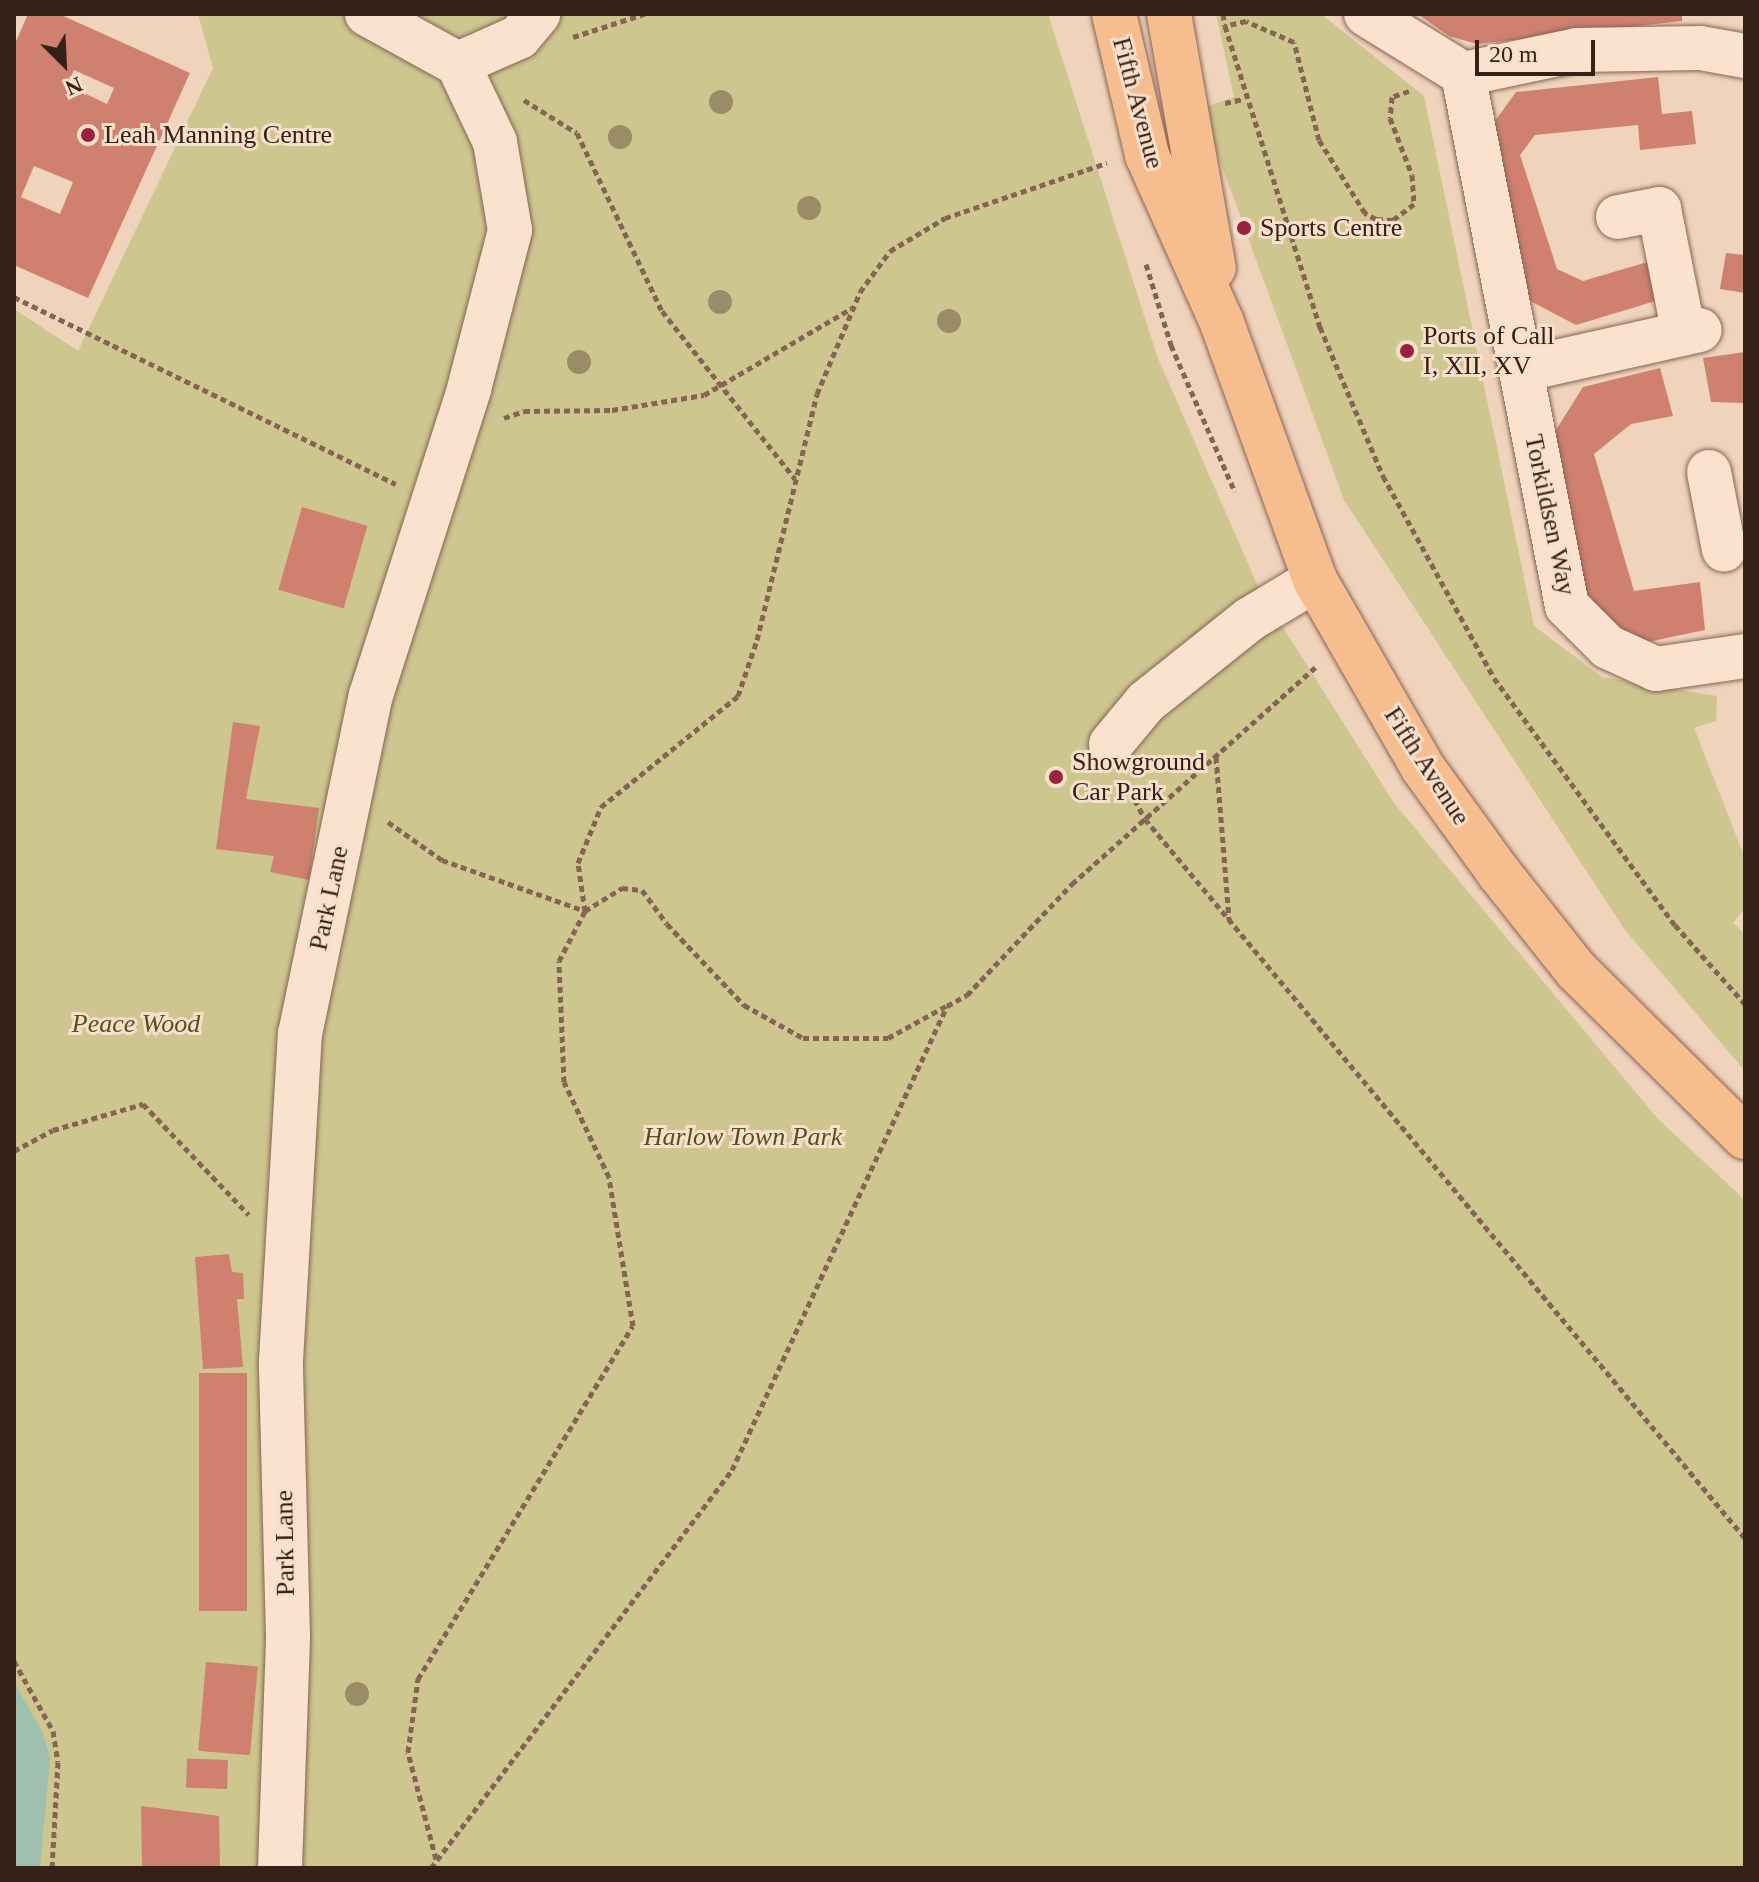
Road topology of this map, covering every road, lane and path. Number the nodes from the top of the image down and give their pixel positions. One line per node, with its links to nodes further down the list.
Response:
1 (367, 14): 11 (street)
2 (538, 14): 11 (street)
3 (1114, 14): 16 (main road, Fifth Avenue)
4 (1169, 14): 16 (main road, Fifth Avenue)
5 (1223, 14): 7 (path)
6 (1366, 14): 10 (street)
7 (1225, 26): 10 (path); 33 (path)
8 (1700, 31): 9 (street); 10 (street)
9 (1745, 56)
10 (1463, 74): 17 (street, Torkildsen Way)
11 (464, 80): 18 (path); 19 (street, Park Lane)
12 (1114, 161): 15 (path)
13 (1618, 217): 17 (street)
14 (14, 297): 22 (path)
15 (854, 308): 18 (path); 20 (path)
16 (1222, 323): 24 (main road, Fifth Avenue)
17 (1521, 370): 26 (street, Torkildsen Way)
18 (720, 385): 19 (path); 20 (path)
19 (454, 436): 22 (street, Park Lane)
20 (796, 480): 31 (path)
21 (1723, 491): 23 (street)
22 (433, 502): 29 (street, Park Lane)
23 (1724, 550)
24 (1315, 580): 27 (street); 35 (main road, Fifth Avenue)
25 (1321, 663): 28 (path)
26 (1742, 665)
27 (1111, 744): 30 (path)
28 (1216, 756): 30 (path); 32 (path)
29 (353, 781): 31 (path); 37 (street, Park Lane)
30 (1145, 819): 32 (path); 34 (path)
31 (585, 911): 34 (path); 40 (path)
32 (1229, 920): 38 (path)
33 (1745, 1004)
34 (947, 1006): 40 (path)
35 (1745, 1137)
36 (14, 1151): 37 (path)
37 (287, 1254): 42 (street, Park Lane)
38 (1745, 1538)
39 (14, 1661): 41 (path)
40 (436, 1859): 43 (path)
41 (52, 1868)
42 (280, 1868)
43 (431, 1868)

